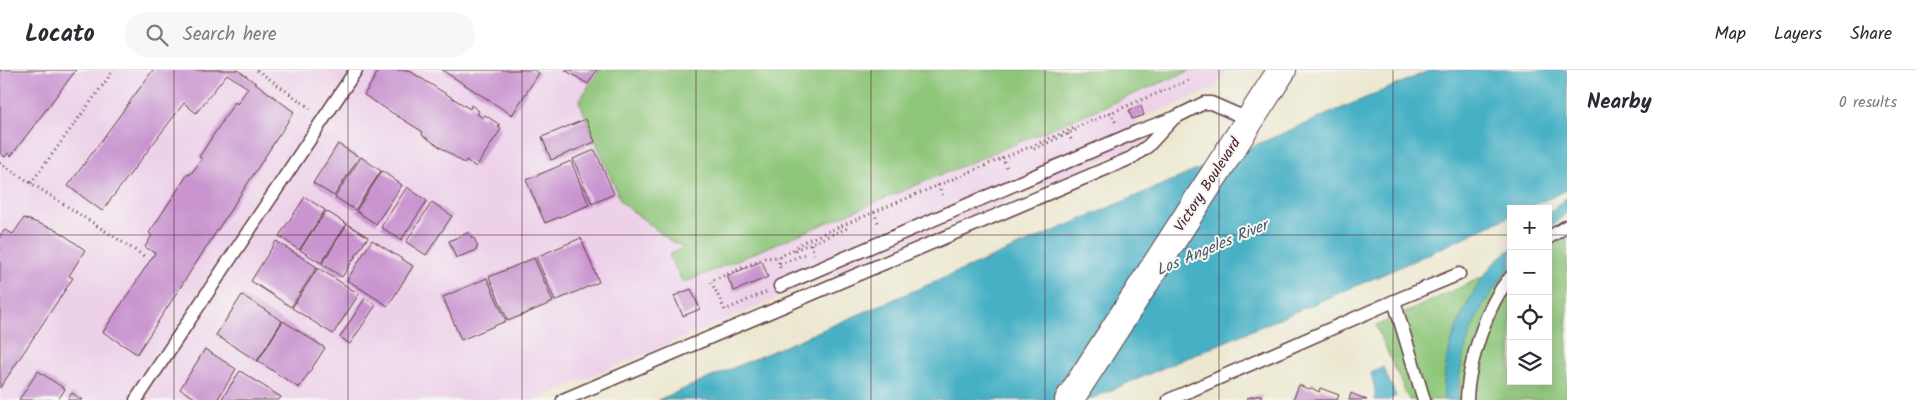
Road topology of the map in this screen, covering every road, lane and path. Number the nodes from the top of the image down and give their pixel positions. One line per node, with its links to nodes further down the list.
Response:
1 (114, 70): 12 (path)
2 (257, 70): 6 (path)
3 (356, 70): 6 (lane)
4 (1282, 70): 8 (main road, Victory Boulevard)
5 (1188, 80): 16 (path)
6 (324, 118): 23 (lane)
7 (1174, 118): 8 (lane); 21 (lane); 24 (lane)
8 (1250, 120): 25 (main road, Victory Boulevard)
9 (1078, 129): 10 (path)
10 (1034, 149)
11 (0, 163): 12 (path)
12 (31, 183): 18 (path)
13 (1567, 226): 15 (lane)
14 (850, 227): 16 (path)
15 (1552, 235)
16 (790, 252): 17 (path)
17 (778, 257): 21 (path); 21 (path)
18 (147, 258)
19 (1459, 274): 22 (lane)
20 (1507, 283): 28 (lane)
21 (780, 286)
22 (1394, 301): 26 (lane); 27 (lane)
23 (136, 400)
24 (563, 400)
25 (1068, 400)
26 (1169, 400)
27 (1424, 400)
28 (1466, 400)

